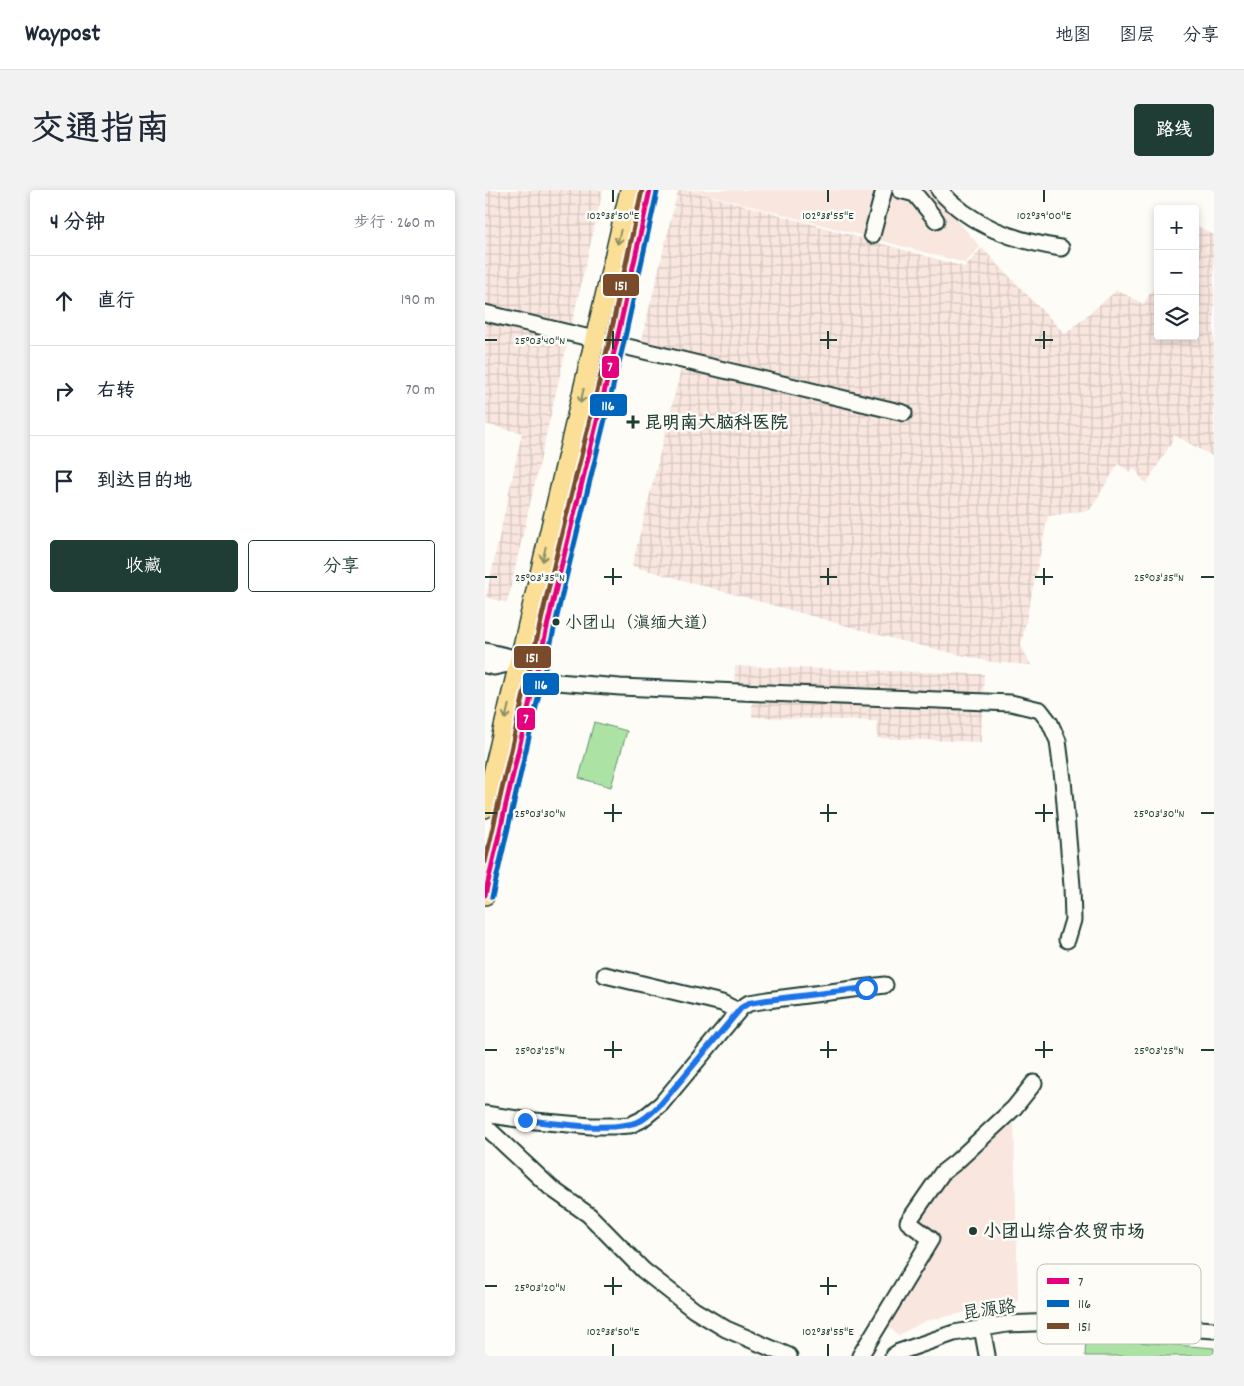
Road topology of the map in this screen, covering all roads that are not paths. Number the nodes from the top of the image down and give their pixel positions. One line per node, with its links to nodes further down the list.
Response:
1 (630, 190): 10 (main road, one-way to 10)
2 (650, 190): 11 (main road)
3 (884, 190): 7 (street)
4 (900, 190): 6 (street)
5 (939, 190): 8 (street)
6 (936, 220)
7 (872, 235)
8 (1061, 248)
9 (485, 313): 10 (street)
10 (595, 340): 11 (street); 14 (main road, one-way to 14)
11 (616, 344): 12 (street); 16 (main road)
12 (904, 413)
13 (485, 651): 14 (street)
14 (519, 660): 15 (street); 17 (main road, one-way to 17)
15 (485, 665)
16 (536, 673): 19 (main road); 20 (street)
17 (490, 768): 18 (main road)
18 (485, 808)
19 (485, 895)
20 (1067, 940)
21 (605, 975): 23 (street)
22 (885, 985): 23 (street)
23 (738, 1011): 25 (street)
24 (1034, 1084): 33 (street)
25 (485, 1114)
26 (485, 1126): 32 (street)
27 (1037, 1323): 28 (street, 昆源路)
28 (982, 1328): 31 (street); 34 (street, 昆源路)
29 (1201, 1329): 30 (street, 昆源路)
30 (1214, 1330)
31 (987, 1355)
32 (789, 1356)
33 (860, 1356)
34 (893, 1356)

